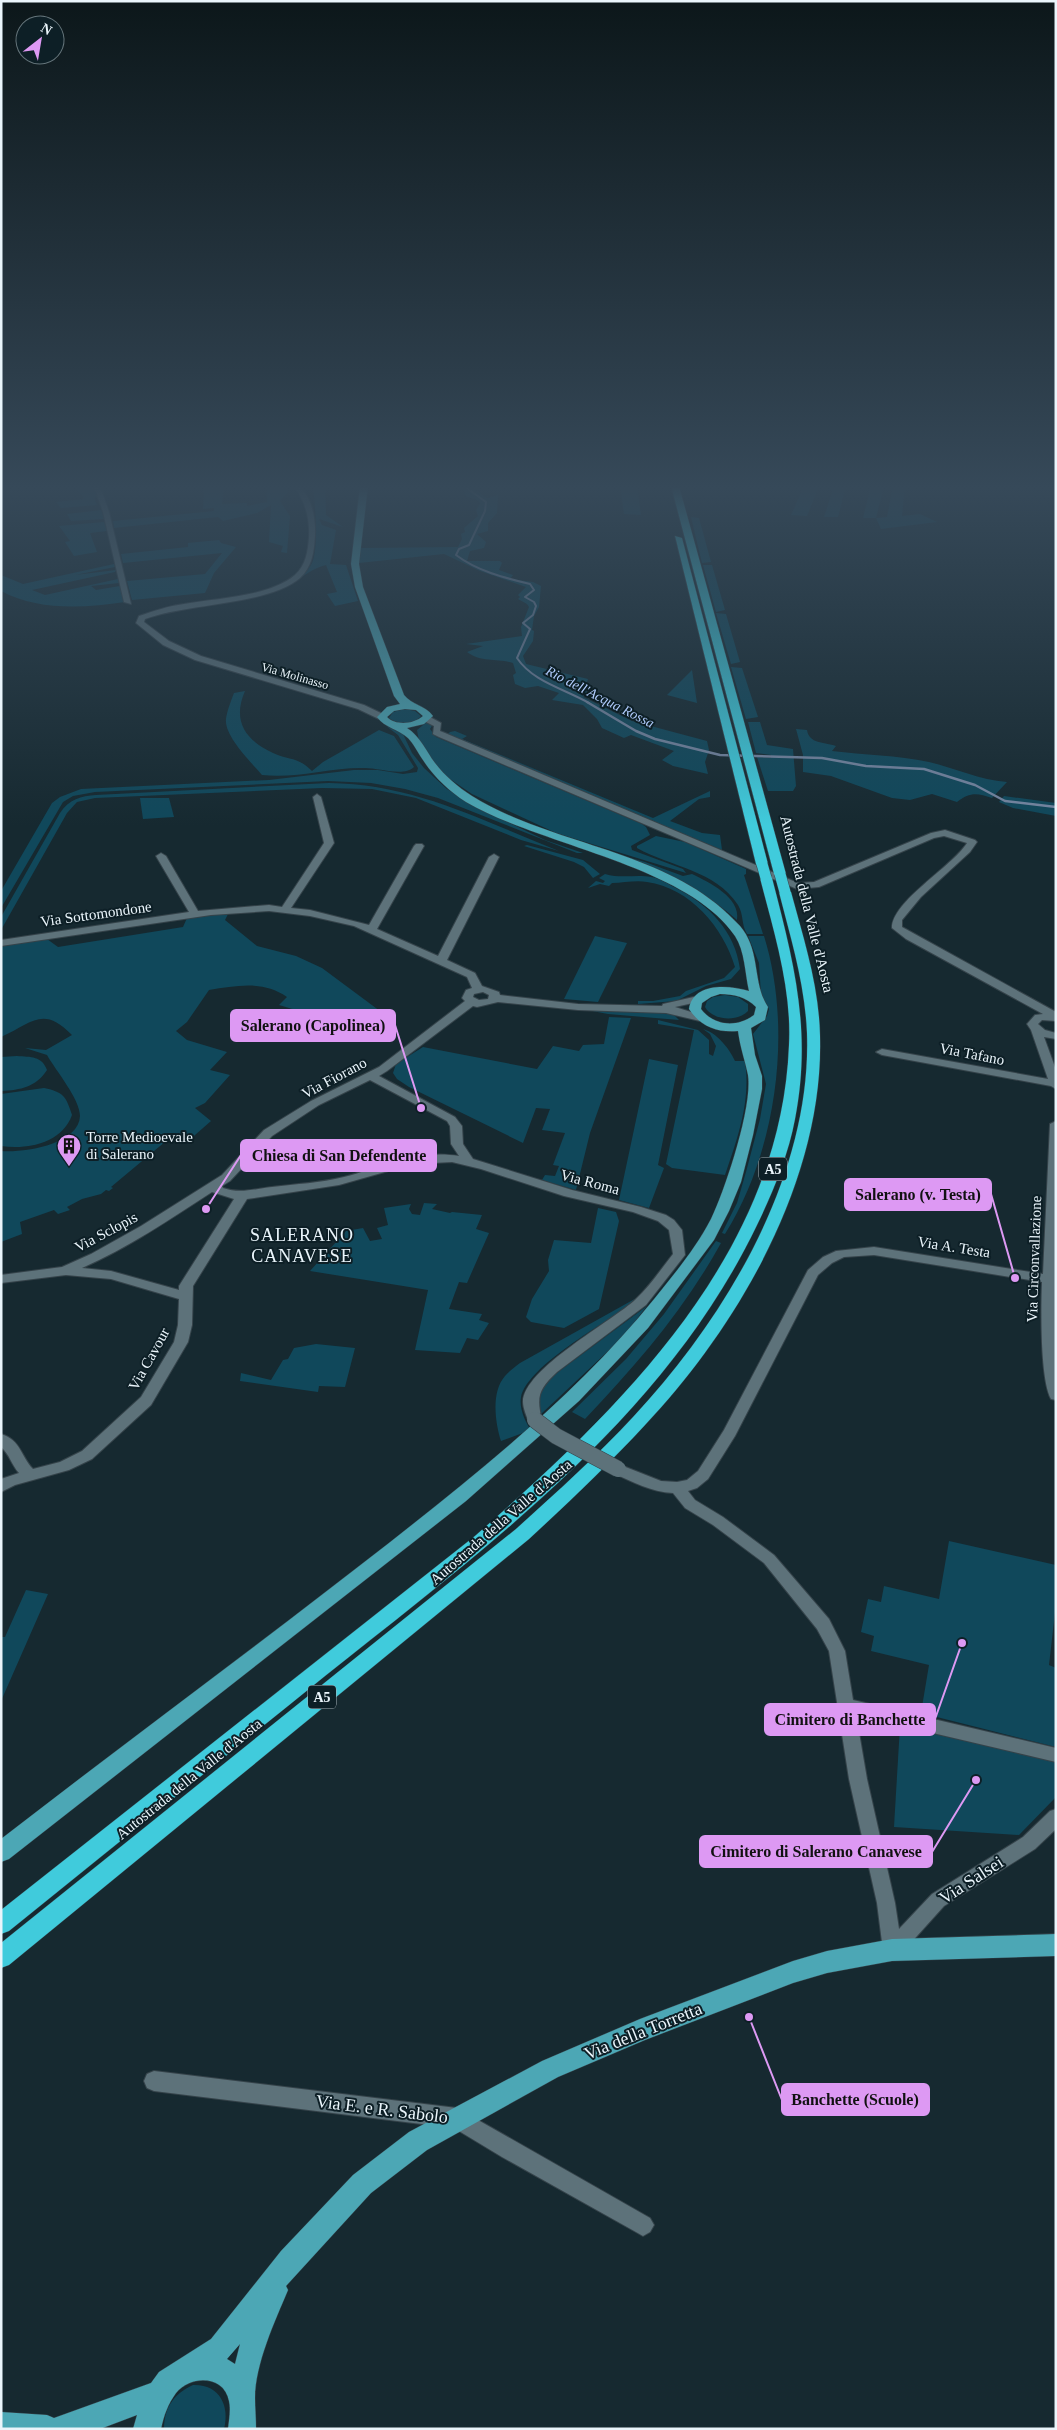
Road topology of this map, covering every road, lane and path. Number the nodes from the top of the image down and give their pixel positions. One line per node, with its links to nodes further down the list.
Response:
1 (233, 599): 7 (street, Via Molinasso)
2 (364, 599): 5 (main road)
3 (694, 599): 62 (highway, Autostrada della Valle d'Aosta / A5, bridge)
4 (706, 599): 65 (highway, Autostrada della Valle d'Aosta / A5, bridge)
5 (399, 696): 6 (main road); 7 (main road)
6 (414, 707): 7 (main road); 8 (main road)
7 (387, 712): 9 (main road)
8 (423, 721): 9 (main road); 10 (main road); 23 (street)
9 (392, 724): 10 (main road)
10 (414, 739): 20 (main road)
11 (317, 797): 15 (street)
12 (419, 846): 17 (street)
13 (161, 856): 16 (street)
14 (494, 857): 19 (street)
15 (285, 909): 16 (street, Via Sottomondone); 17 (street, Via Sottomondone)
16 (195, 914): 18 (street, Via Sottomondone)
17 (371, 930): 19 (street, Via Sottomondone)
18 (1, 943)
19 (441, 961): 21 (street, Via Sottomondone)
20 (750, 972): 22 (main road); 26 (main road)
21 (477, 989): 24 (street); 27 (street)
22 (727, 990): 25 (main road); 26 (main road)
23 (1021, 996): 29 (street); 31 (street)
24 (495, 998): 27 (street); 28 (street)
25 (698, 999): 28 (street); 30 (main road)
26 (757, 1000): 33 (main road)
27 (471, 1002): 39 (street, Via Fiorano)
28 (641, 1008): 30 (street)
29 (1056, 1017): 31 (street)
30 (700, 1018): 32 (main road)
31 (1035, 1019): 34 (street)
32 (714, 1025): 33 (main road); 38 (main road)
33 (744, 1026): 38 (main road)
34 (1036, 1031): 35 (street); 37 (street)
35 (1056, 1037): 37 (street)
36 (882, 1052): 41 (street, Via Tafano)
37 (1045, 1053): 41 (street)
38 (748, 1055): 61 (main road)
39 (383, 1069): 40 (street, Via Fiorano); 42 (street)
40 (371, 1076): 42 (street); 47 (street, Via Fiorano)
41 (1056, 1084)
42 (402, 1093): 44 (street)
43 (1056, 1124): 51 (street, Via Circonvallazione)
44 (456, 1144): 45 (street); 46 (street)
45 (437, 1158): 46 (street, Via Roma); 48 (street, Via Roma)
46 (469, 1162): 57 (street, Via Roma, bridge)
47 (215, 1185): 48 (street); 49 (street, Via Sclopis)
48 (242, 1197): 52 (street, Via Cavour)
49 (64, 1271): 50 (street, Via Sclopis); 52 (street)
50 (1, 1279)
51 (1052, 1279): 53 (street, Via Circonvallazione); 57 (street, Via A. Testa)
52 (185, 1296): 55 (street, Via Cavour)
53 (1056, 1395)
54 (1, 1439): 55 (street)
55 (30, 1475): 56 (street, Via Cavour)
56 (1, 1487)
57 (677, 1488): 58 (street)
58 (845, 1705): 59 (street); 64 (street)
59 (1056, 1755)
60 (1056, 1817): 64 (street, Via Salsei)
61 (1, 1852)
62 (1, 1924)
63 (1056, 1946): 64 (main road, Via della Torretta)
64 (892, 1950): 67 (main road, Via della Torretta)
65 (1, 1956)
66 (154, 2081): 67 (street, Via E. e R. Sabolo)
67 (457, 2118): 68 (street, Via E. e R. Sabolo); 69 (main road, Via della Torretta)
68 (643, 2226)
69 (290, 2260): 70 (main road, Via della Torretta); 72 (main road, Via della Torretta)
70 (195, 2366): 71 (main road, Via della Torretta); 72 (main road, Via della Torretta)
71 (156, 2395): 75 (main road); 76 (main road, Via della Torretta)
72 (242, 2397): 77 (main road, Via della Torretta)
73 (1, 2426): 74 (main road)
74 (47, 2429)
75 (62, 2429)
76 (147, 2429)
77 (242, 2429)

